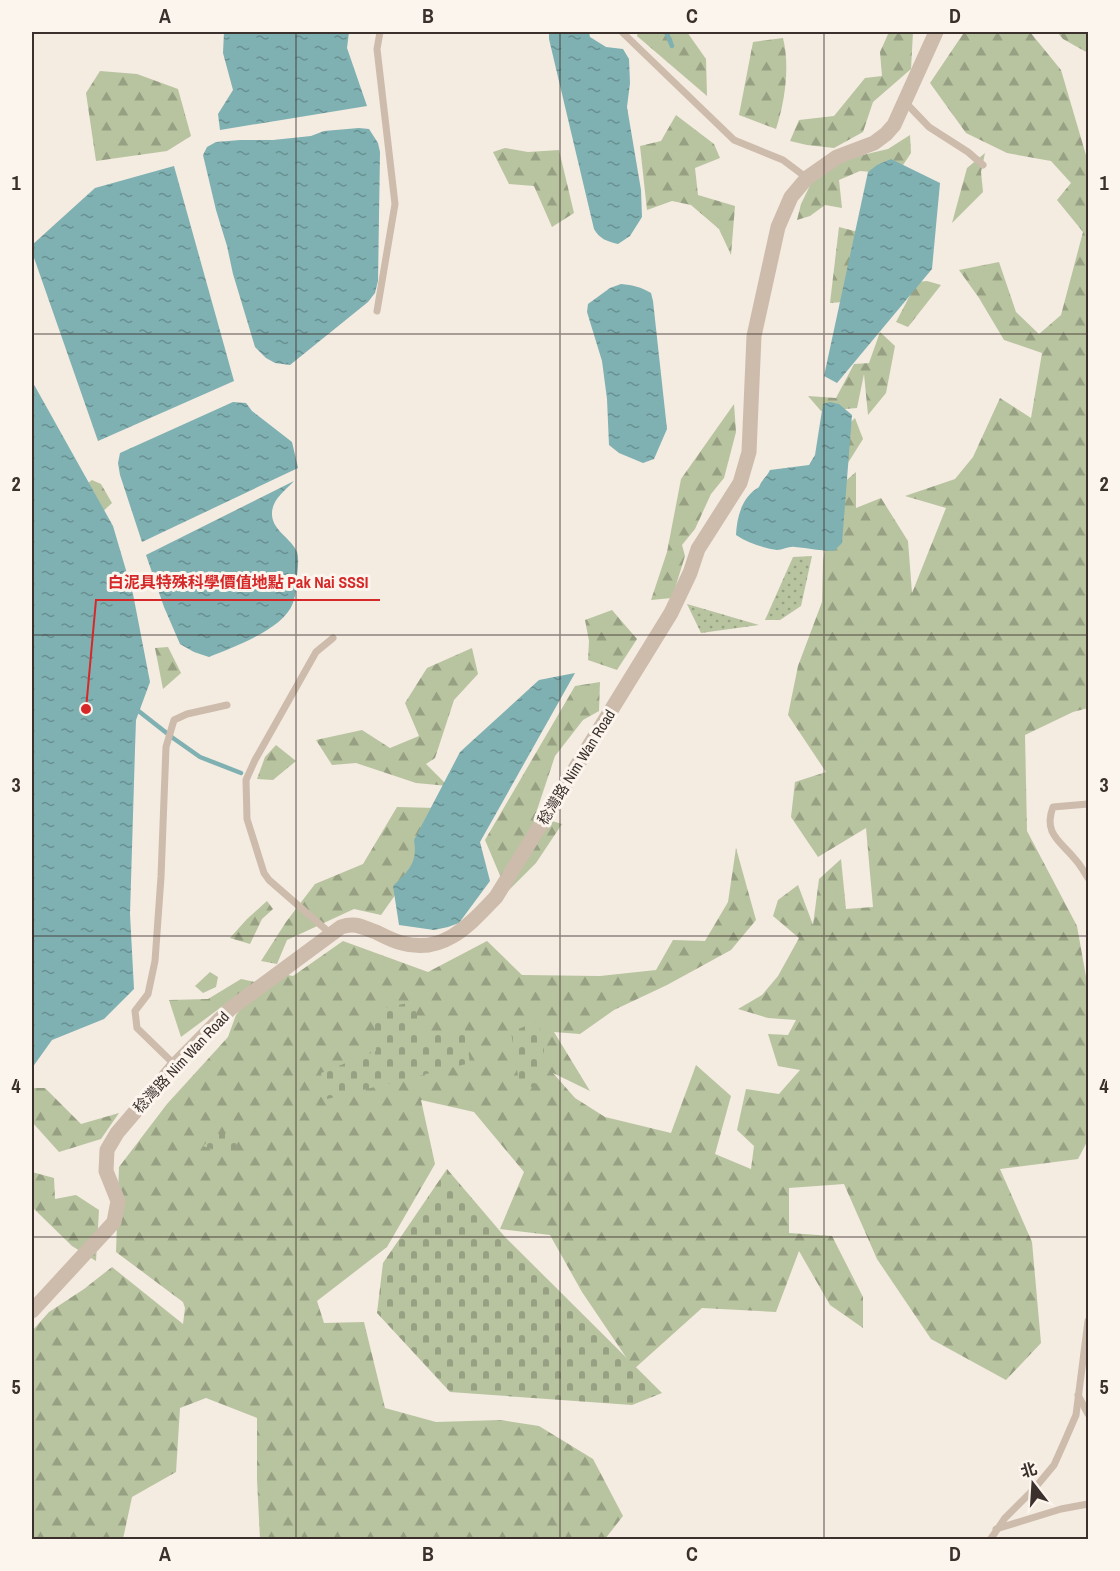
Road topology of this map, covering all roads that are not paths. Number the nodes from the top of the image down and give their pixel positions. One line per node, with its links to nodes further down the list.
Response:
1 (380, 32): 7 (lane)
2 (622, 32): 6 (lane)
3 (936, 32): 4 (street, 稔灣路 Nim Wan Road)
4 (905, 102): 5 (lane); 6 (street, 稔灣路 Nim Wan Road)
5 (983, 165)
6 (807, 178): 12 (street, 稔灣路 Nim Wan Road)
7 (377, 311)
8 (333, 638): 12 (lane)
9 (227, 705): 13 (lane)
10 (1089, 804): 11 (lane)
11 (1089, 878)
12 (331, 934): 13 (street, 稔灣路 Nim Wan Road)
13 (175, 1065): 14 (street, 稔灣路 Nim Wan Road)
14 (32, 1311)
15 (1089, 1321): 16 (lane)
16 (1078, 1395): 17 (lane); 19 (lane)
17 (1089, 1414)
18 (1089, 1504): 19 (lane)
19 (996, 1529): 20 (lane)
20 (990, 1539)

